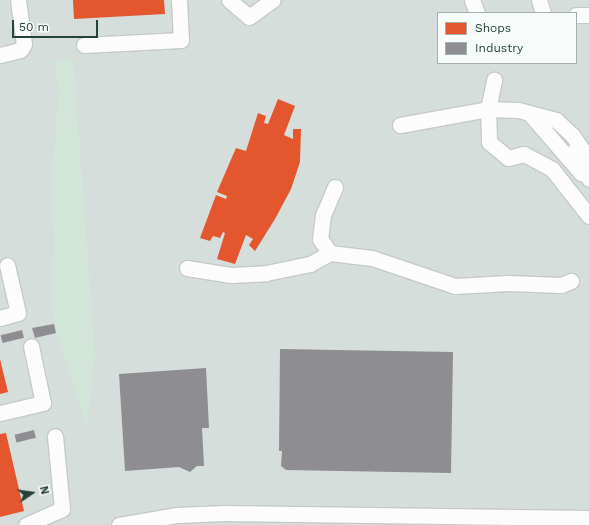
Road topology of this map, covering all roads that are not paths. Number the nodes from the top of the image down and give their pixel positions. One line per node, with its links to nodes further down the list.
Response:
1 (18, 0): 12 (street)
2 (179, 0): 11 (street)
3 (229, 0): 4 (street)
4 (272, 0)
5 (472, 0): 7 (street)
6 (539, 0): 8 (street)
7 (477, 12)
8 (543, 12)
9 (589, 14): 10 (street)
10 (577, 15)
11 (84, 45)
12 (0, 55)
13 (494, 80): 14 (street)
14 (488, 109): 15 (street); 16 (street); 20 (street)
15 (531, 115): 17 (street); 18 (street)
16 (400, 125)
17 (589, 158)
18 (589, 180)
19 (335, 187): 21 (street)
20 (589, 216)
21 (330, 253): 23 (street); 24 (street)
22 (7, 265): 25 (street)
23 (188, 268)
24 (571, 281)
25 (0, 318)
26 (31, 346): 27 (street)
27 (0, 413)
28 (55, 436): 33 (street)
29 (589, 518): 31 (street)
30 (366, 520): 31 (street); 32 (street)
31 (543, 521)
32 (137, 523): 34 (street)
33 (26, 525)
34 (119, 525)

